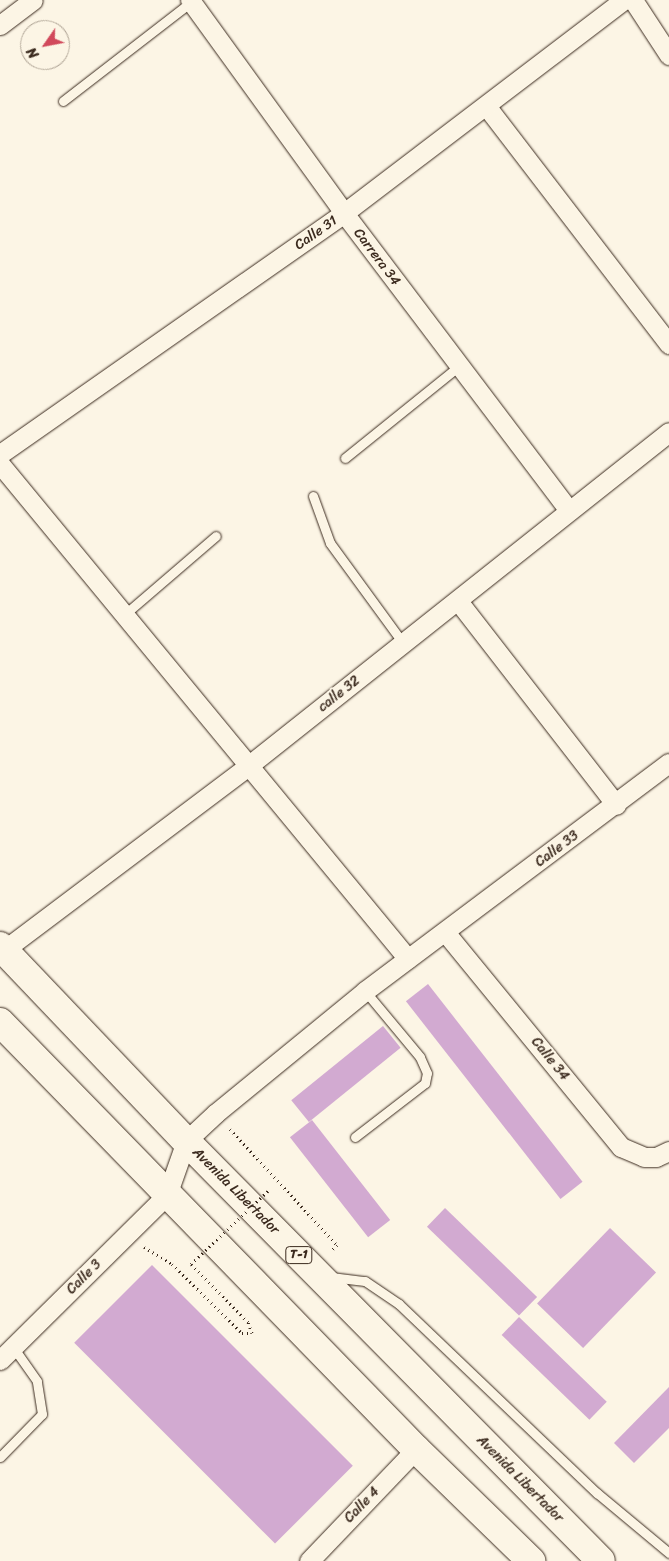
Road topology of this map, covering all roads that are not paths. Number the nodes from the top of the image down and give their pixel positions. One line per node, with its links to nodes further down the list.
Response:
1 (33, 0): 5 (street)
2 (624, 0): 8 (street, Calle 31)
3 (633, 0): 6 (street)
4 (191, 1): 7 (lane); 9 (street, Carrera 34)
5 (0, 25)
6 (669, 56)
7 (63, 101)
8 (488, 106): 9 (street, Calle 31); 10 (street)
9 (344, 213): 11 (street, Carrera 34); 13 (street, Calle 31)
10 (669, 344)
11 (459, 366): 14 (lane); 17 (street, Carrera 34)
12 (669, 432): 17 (street, calle 32)
13 (0, 454)
14 (345, 458)
15 (0, 464): 20 (street)
16 (313, 496): 21 (lane)
17 (570, 511): 19 (street, calle 32)
18 (216, 536): 20 (lane)
19 (458, 601): 21 (street, calle 32); 24 (street)
20 (124, 615): 23 (street)
21 (403, 644): 23 (street, calle 32)
22 (669, 763): 24 (street, Calle 33)
23 (248, 766): 26 (street, calle 32); 27 (street)
24 (616, 805): 25 (street, Calle 33)
25 (445, 932): 27 (street, Calle 33); 32 (street, Calle 34)
26 (2, 948): 31 (main road, Avenida Libertador / T-1)
27 (408, 959): 28 (street, Calle 33)
28 (365, 991): 30 (lane); 31 (street, Calle 33)
29 (0, 1022): 33 (main road)
30 (355, 1137)
31 (186, 1141): 33 (street); 34 (main road, Avenida Libertador / T-1)
32 (669, 1151)
33 (167, 1194): 35 (street, Calle 3); 36 (main road)
34 (320, 1276): 38 (lane); 41 (main road, Avenida Libertador / T-1)
35 (6, 1354): 37 (lane)
36 (416, 1449): 39 (street, Calle 4); 40 (main road)
37 (0, 1457)
38 (669, 1552)
39 (308, 1561)
40 (531, 1561)
41 (601, 1561)

